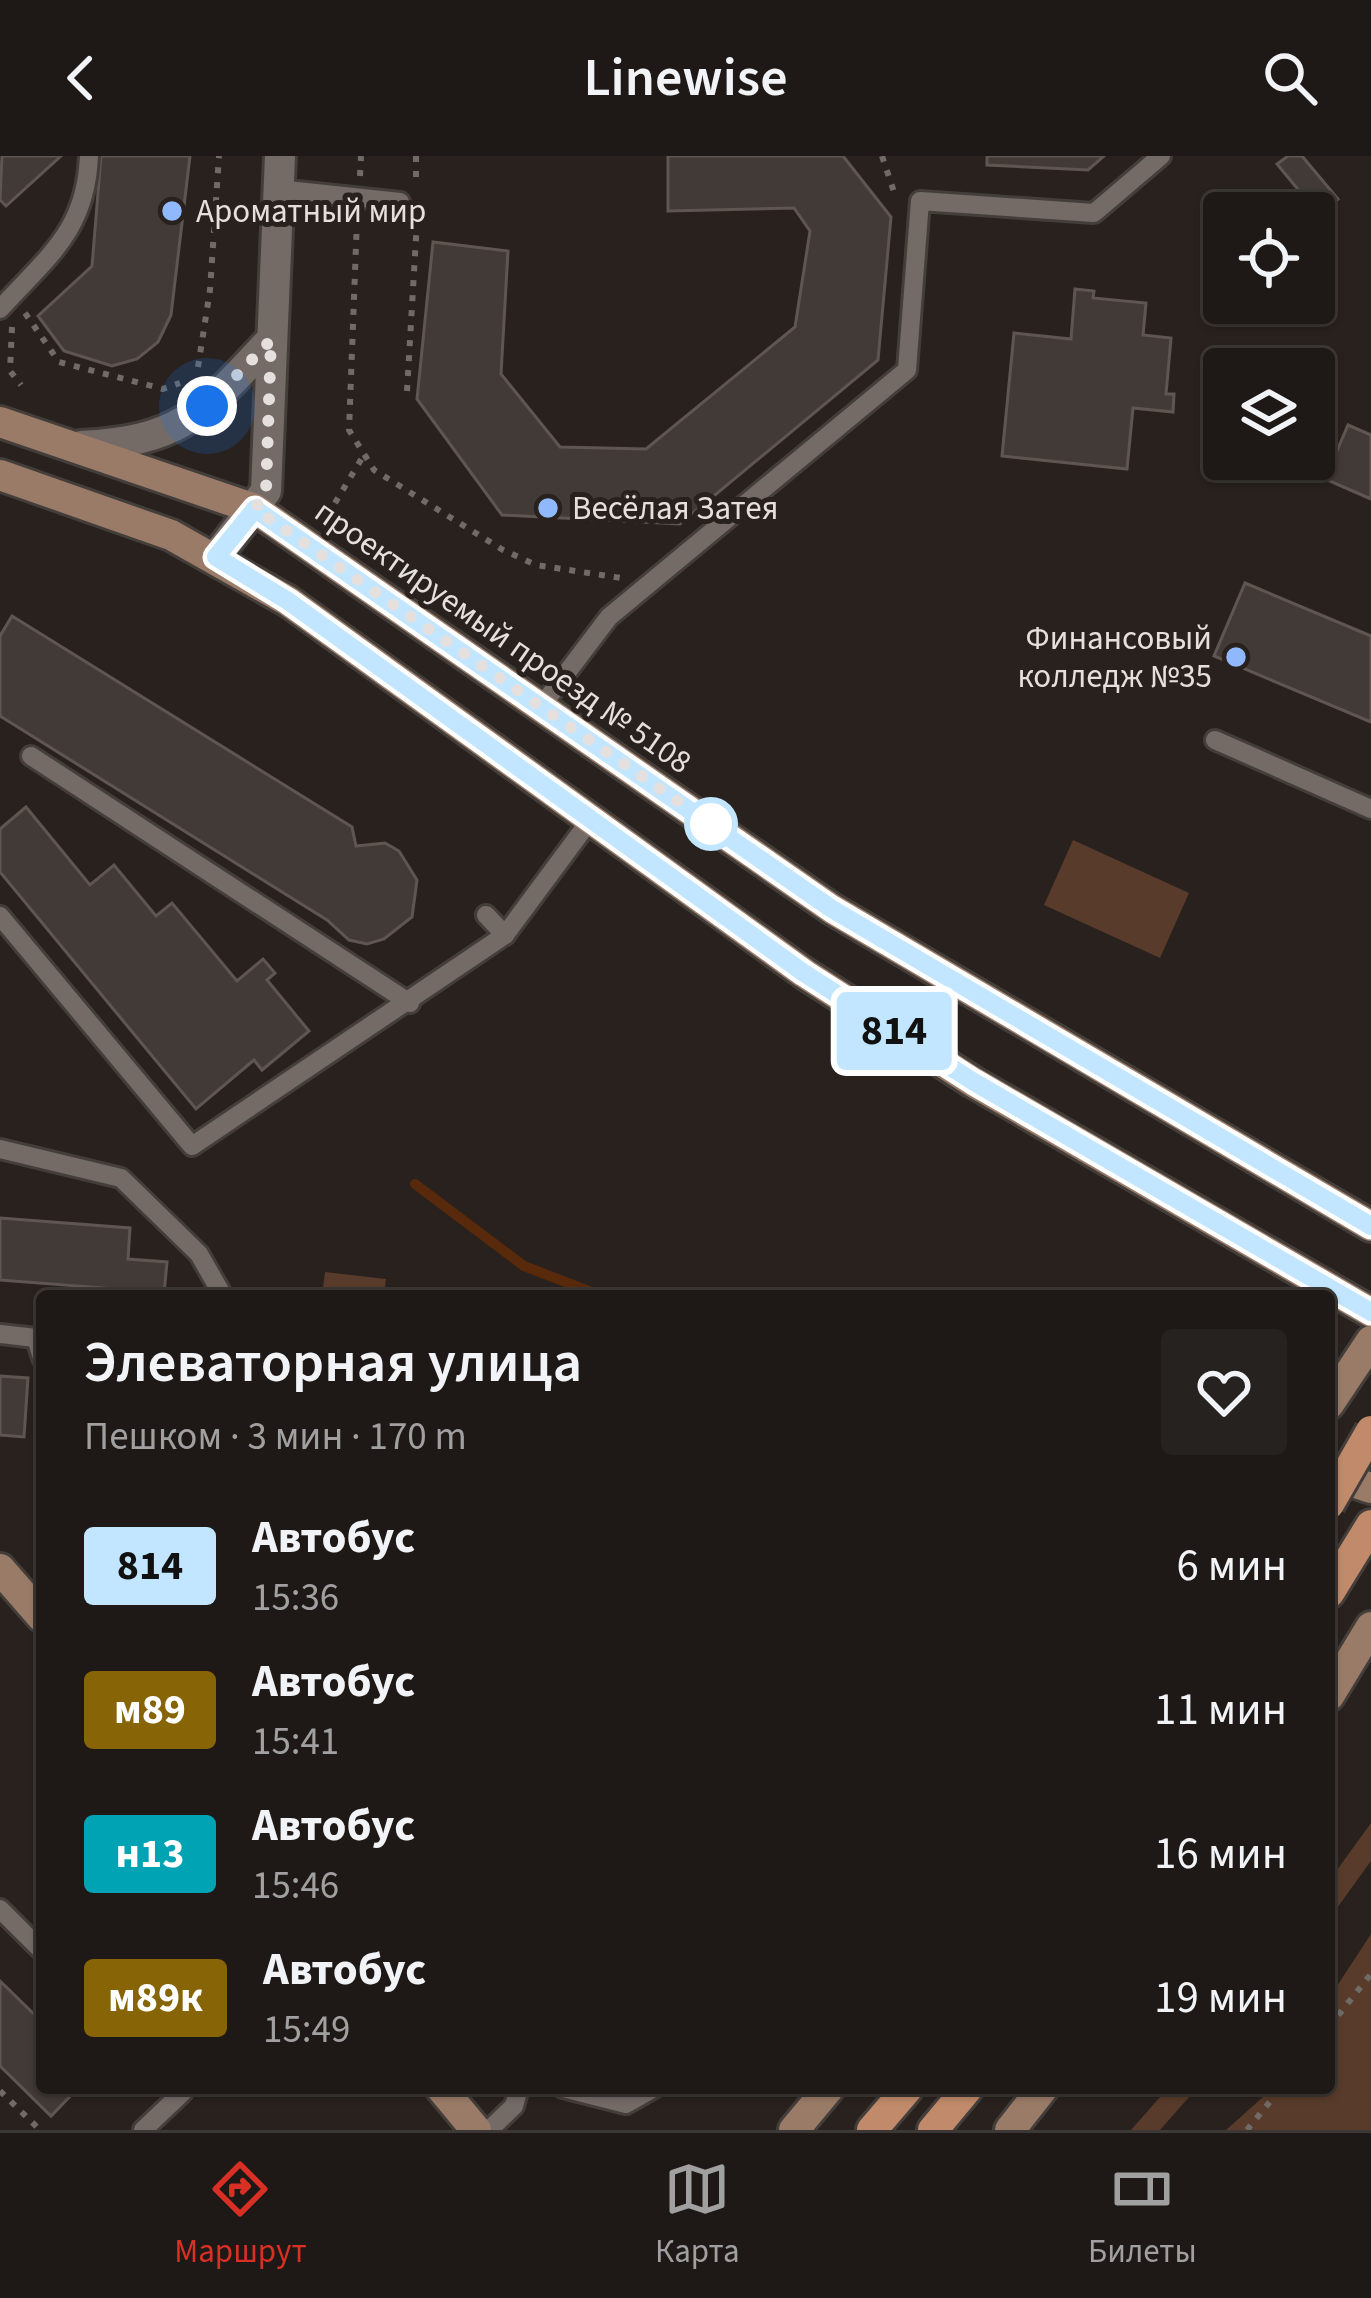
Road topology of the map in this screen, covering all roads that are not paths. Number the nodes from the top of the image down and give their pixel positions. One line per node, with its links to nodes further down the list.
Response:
1 (89, 156): 6 (lane)
2 (280, 156): 4 (street)
3 (1161, 156): 13 (lane)
4 (278, 189): 5 (lane); 7 (street)
5 (400, 202)
6 (1, 305)
7 (271, 340): 9 (street); 11 (street)
8 (0, 422): 9 (main road, проектируемый проезд № 5108)
9 (81, 446): 11 (main road, проектируемый проезд № 5108)
10 (0, 475): 12 (main road)
11 (255, 509): 12 (street); 13 (main road, проектируемый проезд № 5108)
12 (216, 557): 17 (main road)
13 (540, 708): 23 (main road, проектируемый проезд № 5108)
14 (1215, 740): 16 (lane)
15 (31, 756): 21 (lane)
16 (1371, 809)
17 (591, 819): 20 (lane); 25 (main road)
18 (485, 915): 20 (lane)
19 (0, 916): 21 (lane)
20 (505, 935): 21 (lane)
21 (410, 1003)
22 (0, 1149): 24 (lane)
23 (1371, 1226)
24 (220, 1290)
25 (1333, 1290)
26 (1335, 1291): 27 (main road)
27 (1371, 1312)
28 (0, 1334): 29 (lane)
29 (36, 1338)
30 (1371, 1341): 31 (main road)
31 (1335, 1396)
32 (1371, 1431): 35 (main road, bridge)
33 (1335, 1476): 34 (main road)
34 (1371, 1489)
35 (1335, 1494)
36 (1371, 1525): 38 (main road)
37 (0, 1569): 39 (main road)
38 (1335, 1583)
39 (36, 1610)
40 (1371, 1627): 41 (main road)
41 (1335, 1686)
42 (0, 1909): 43 (lane)
43 (36, 1945)
44 (182, 2094): 53 (lane)
45 (446, 2094): 56 (main road)
46 (517, 2094): 57 (lane)
47 (586, 2094): 48 (lane)
48 (644, 2094)
49 (824, 2094): 54 (main road)
50 (903, 2094): 58 (main road)
51 (963, 2094): 59 (main road)
52 (1038, 2094): 60 (main road)
53 (166, 2123): 55 (lane)
54 (794, 2129)
55 (143, 2130)
56 (476, 2130)
57 (489, 2130)
58 (872, 2130)
59 (933, 2130)
60 (1010, 2130)

